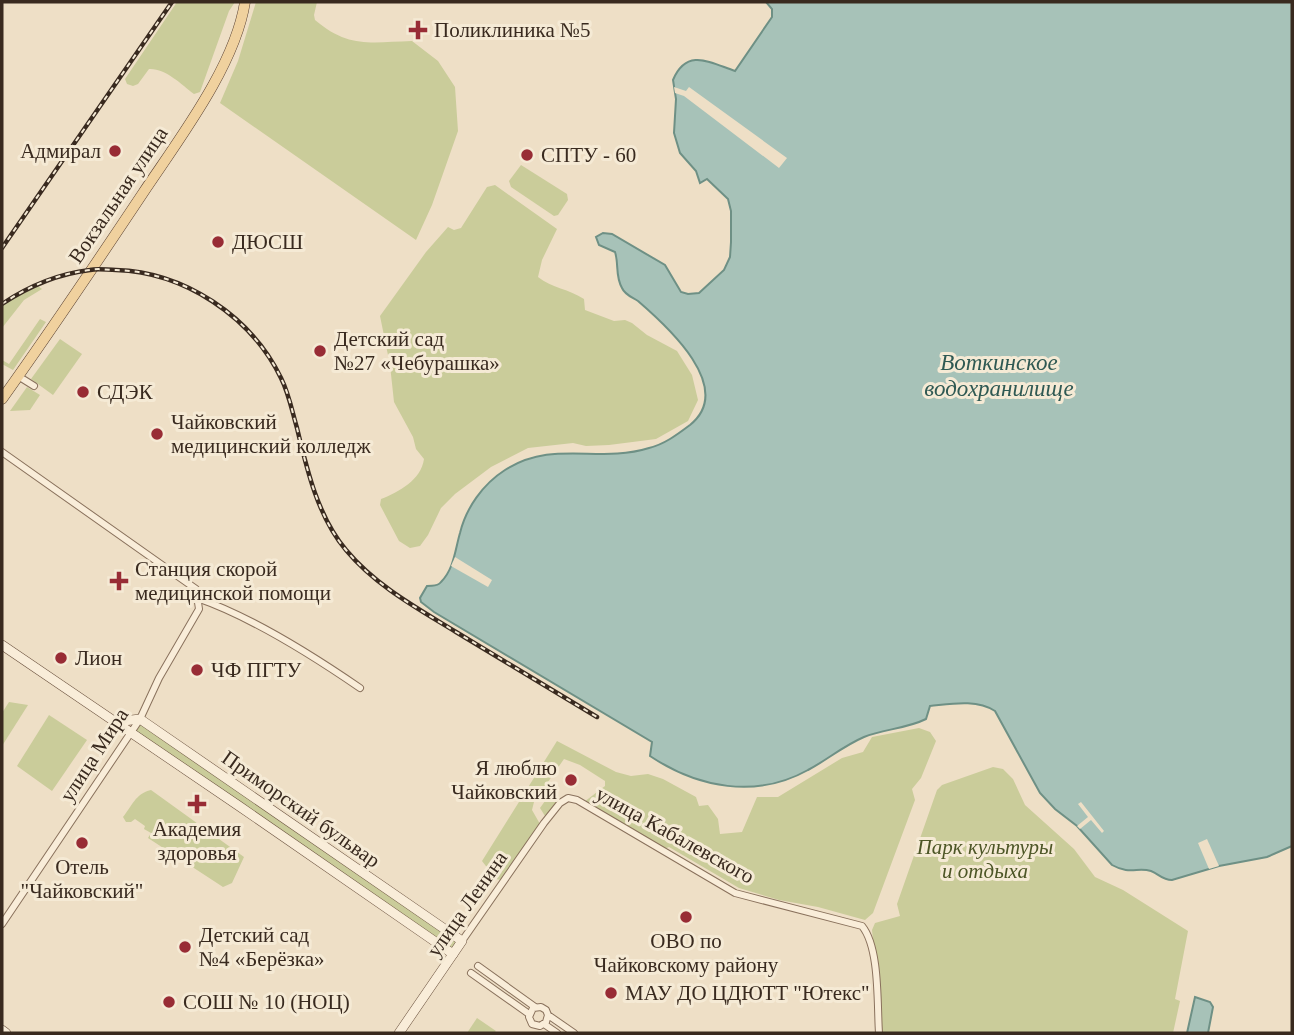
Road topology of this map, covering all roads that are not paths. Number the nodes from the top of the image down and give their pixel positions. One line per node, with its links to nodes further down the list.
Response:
1 (244, 2): 2 (main road, Вокзальная улица)
2 (18, 376): 3 (street); 4 (main road, Вокзальная улица)
3 (34, 386)
4 (2, 399)
5 (2, 452): 6 (street)
6 (197, 598): 8 (street); 9 (street, улица Мира)
7 (2, 646): 10 (street, Приморский бульвар)
8 (360, 688)
9 (140, 719): 10 (street); 11 (street, улица Мира); 14 (street, Приморский бульвар)
10 (115, 722): 11 (street, Приморский бульвар)
11 (131, 733): 13 (street, улица Мира); 15 (street, Приморский бульвар)
12 (568, 798): 14 (street, улица Ленина); 27 (street, улица Кабалевского)
13 (2, 924)
14 (462, 941): 15 (street, улица Ленина)
15 (453, 954): 24 (street, улица Ленина)
16 (478, 966): 18 (street)
17 (471, 973): 19 (street)
18 (535, 1007): 19 (street); 20 (street)
19 (529, 1014): 21 (street)
20 (548, 1015): 21 (street); 26 (street)
21 (544, 1024): 25 (street)
22 (2, 1030): 23 (street)
23 (6, 1033)
24 (399, 1033)
25 (557, 1033)
26 (574, 1033)
27 (879, 1033)

